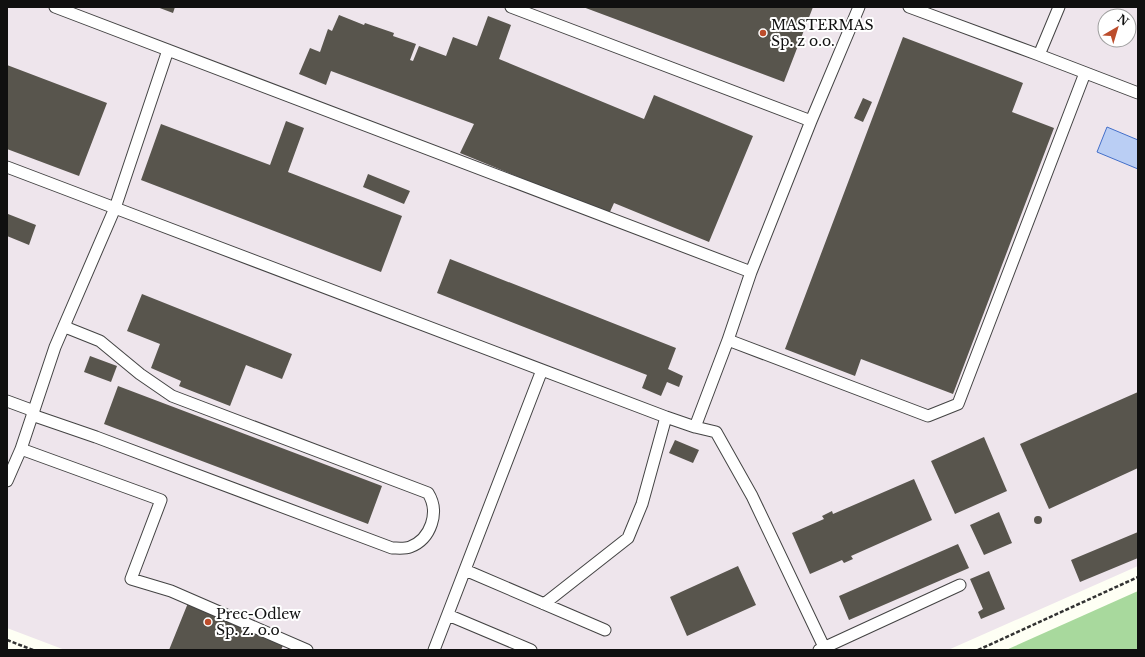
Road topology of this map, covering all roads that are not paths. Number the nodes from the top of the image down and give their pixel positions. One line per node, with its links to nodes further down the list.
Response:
1 (55, 7): 6 (lane)
2 (512, 7): 10 (lane)
3 (859, 7): 10 (lane)
4 (909, 7): 7 (lane)
5 (1058, 7): 7 (lane)
6 (168, 50): 12 (lane); 13 (lane)
7 (1039, 55): 8 (lane)
8 (1085, 73): 9 (lane); 15 (lane)
9 (1138, 93)
10 (811, 121): 13 (lane)
11 (7, 167): 12 (lane)
12 (114, 208): 14 (lane); 16 (lane)
13 (751, 272): 15 (lane)
14 (64, 326): 18 (lane); 18 (lane)
15 (728, 340): 20 (lane)
16 (542, 370): 19 (lane); 23 (lane)
17 (7, 401): 18 (lane)
18 (33, 413): 21 (lane)
19 (666, 417): 20 (lane); 25 (lane)
20 (695, 427): 28 (lane)
21 (21, 449): 22 (lane); 29 (lane)
22 (7, 481)
23 (465, 570): 25 (lane); 26 (lane)
24 (960, 585): 28 (lane)
25 (544, 604): 27 (lane)
26 (448, 615): 30 (lane); 31 (lane)
27 (605, 630)
28 (821, 649)
29 (307, 650)
30 (434, 650)
31 (531, 650)

